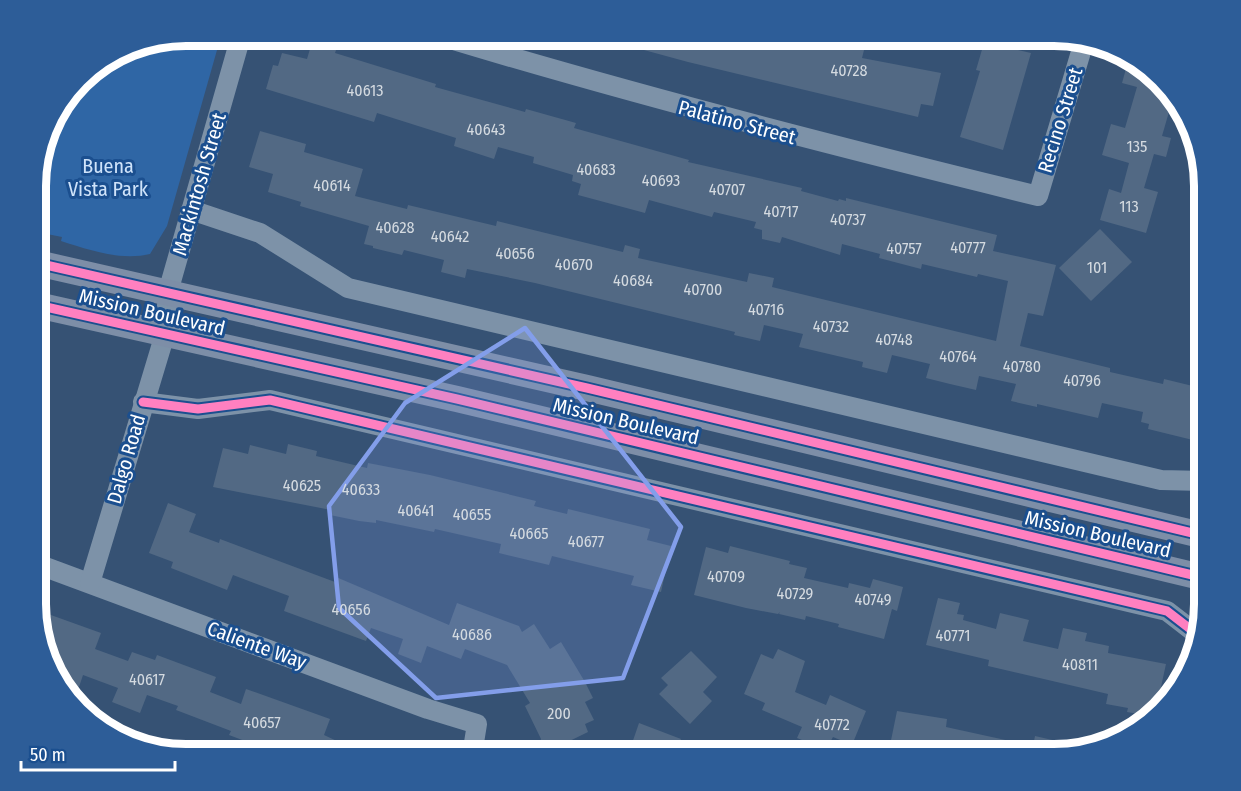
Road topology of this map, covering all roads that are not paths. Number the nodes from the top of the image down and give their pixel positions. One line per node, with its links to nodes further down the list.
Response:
1 (238, 47): 5 (street, Mackintosh Street)
2 (475, 47): 4 (street, Palatino Street)
3 (1082, 49): 4 (street, Recino Street)
4 (1038, 196)
5 (191, 210): 7 (street, Mackintosh Street); 11 (street)
6 (46, 264): 7 (main road, Mission Boulevard)
7 (168, 292): 9 (street, Mackintosh Street); 12 (main road, Mission Boulevard)
8 (46, 307): 9 (main road, Mission Boulevard)
9 (165, 334): 10 (street, Dalgo Road); 14 (main road, Mission Boulevard)
10 (143, 402): 15 (street, Dalgo Road); 16 (street)
11 (1194, 481)
12 (1194, 533)
13 (46, 567): 15 (street, Caliente Way)
14 (1194, 575)
15 (90, 583): 17 (street, Caliente Way)
16 (1192, 630)
17 (474, 744)

